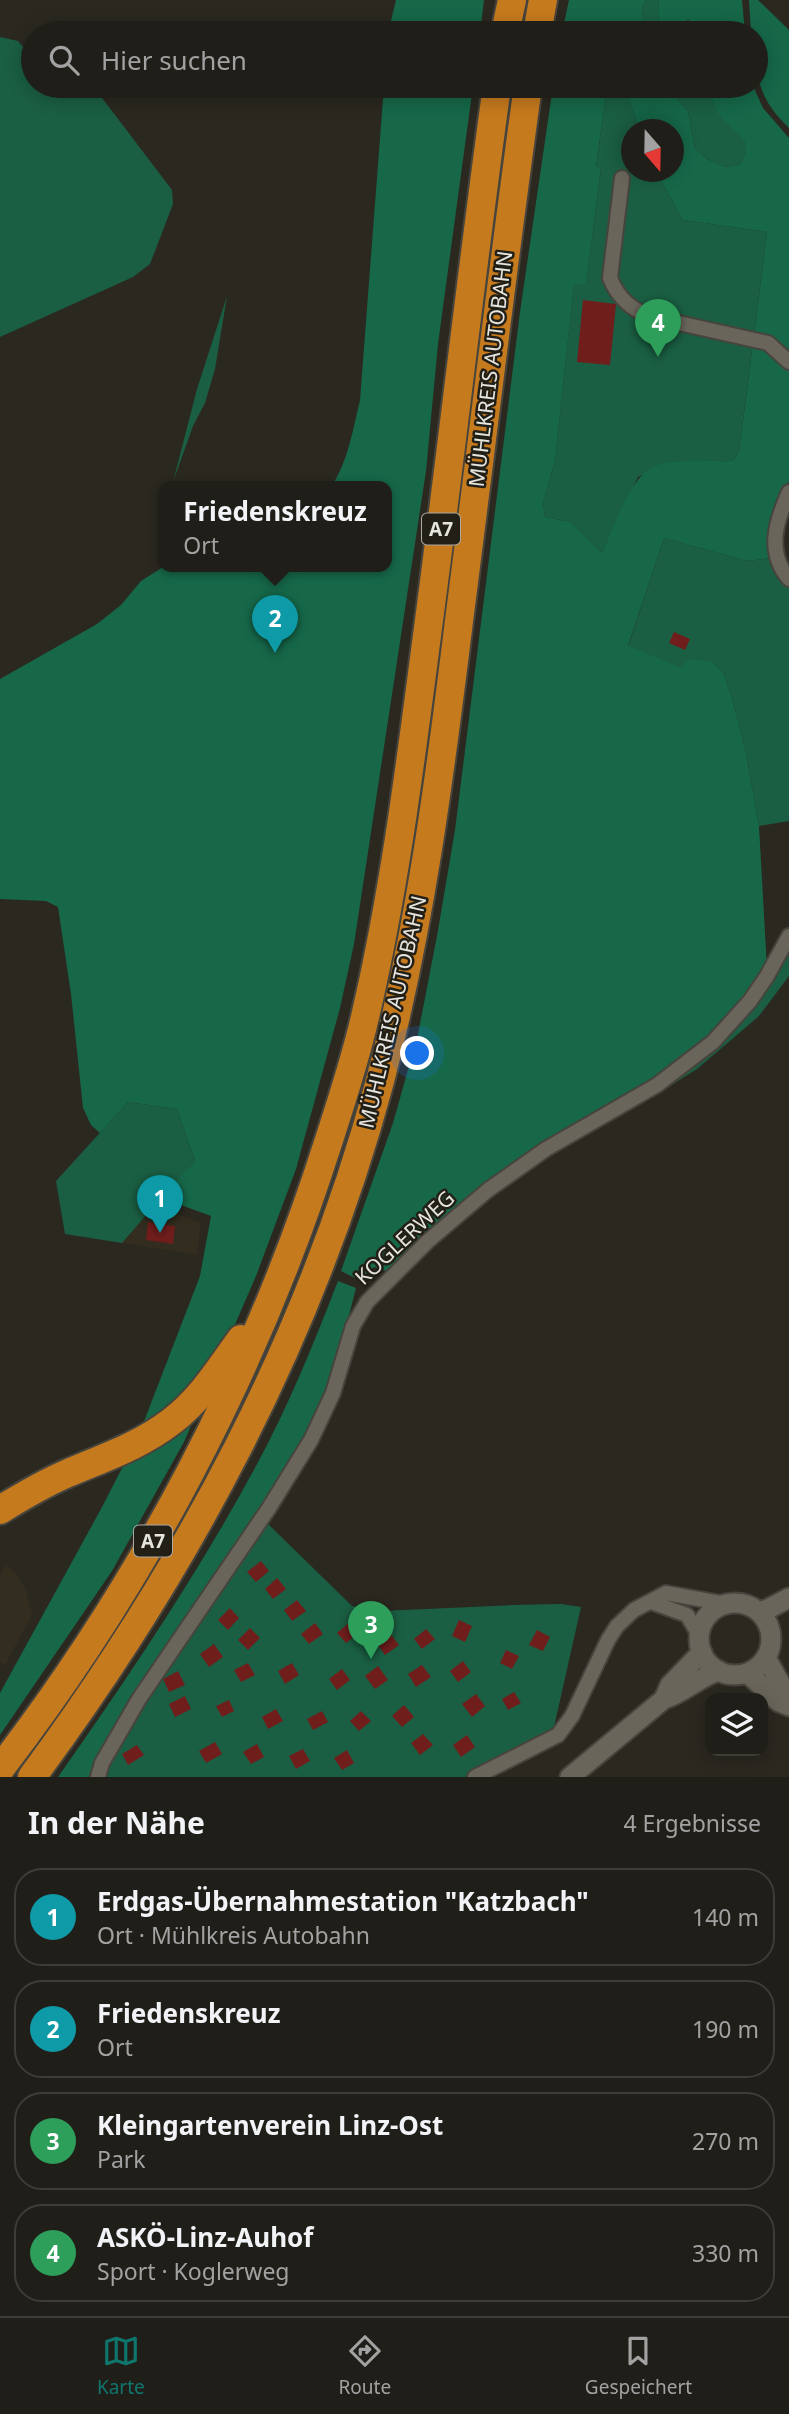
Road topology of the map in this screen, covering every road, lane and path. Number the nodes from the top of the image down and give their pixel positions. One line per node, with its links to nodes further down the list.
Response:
1 (512, 0): 3 (highway)
2 (542, 0): 4 (highway)
3 (508, 21)
4 (539, 21)
5 (496, 98): 12 (highway, MÜHLKREIS AUTOBAHN / A7)
6 (526, 98): 22 (highway, MÜHLKREIS AUTOBAHN / A7)
7 (622, 182): 8 (street)
8 (789, 362)
9 (789, 492): 10 (street)
10 (789, 579)
11 (789, 936): 31 (street, KOGLERWEG)
12 (274, 1295): 13 (highway); 28 (highway, MÜHLKREIS AUTOBAHN / A7)
13 (0, 1510)
14 (789, 1598): 17 (street)
15 (651, 1602): 16 (street); 20 (street); 32 (street)
16 (726, 1604): 17 (street); 20 (street)
17 (759, 1611): 19 (street)
18 (789, 1614): 19 (street)
19 (771, 1630): 21 (street)
20 (700, 1643): 23 (street); 25 (street)
21 (766, 1658): 24 (street); 26 (street)
22 (112, 1665): 29 (highway, MÜHLKREIS AUTOBAHN / A7); 30 (highway)
23 (719, 1671): 24 (street); 25 (street)
24 (747, 1673): 27 (street)
25 (664, 1699): 33 (street)
26 (789, 1699)
27 (789, 1706)
28 (0, 1769)
29 (32, 1777)
30 (57, 1777)
31 (98, 1777)
32 (475, 1777)
33 (570, 1777)

